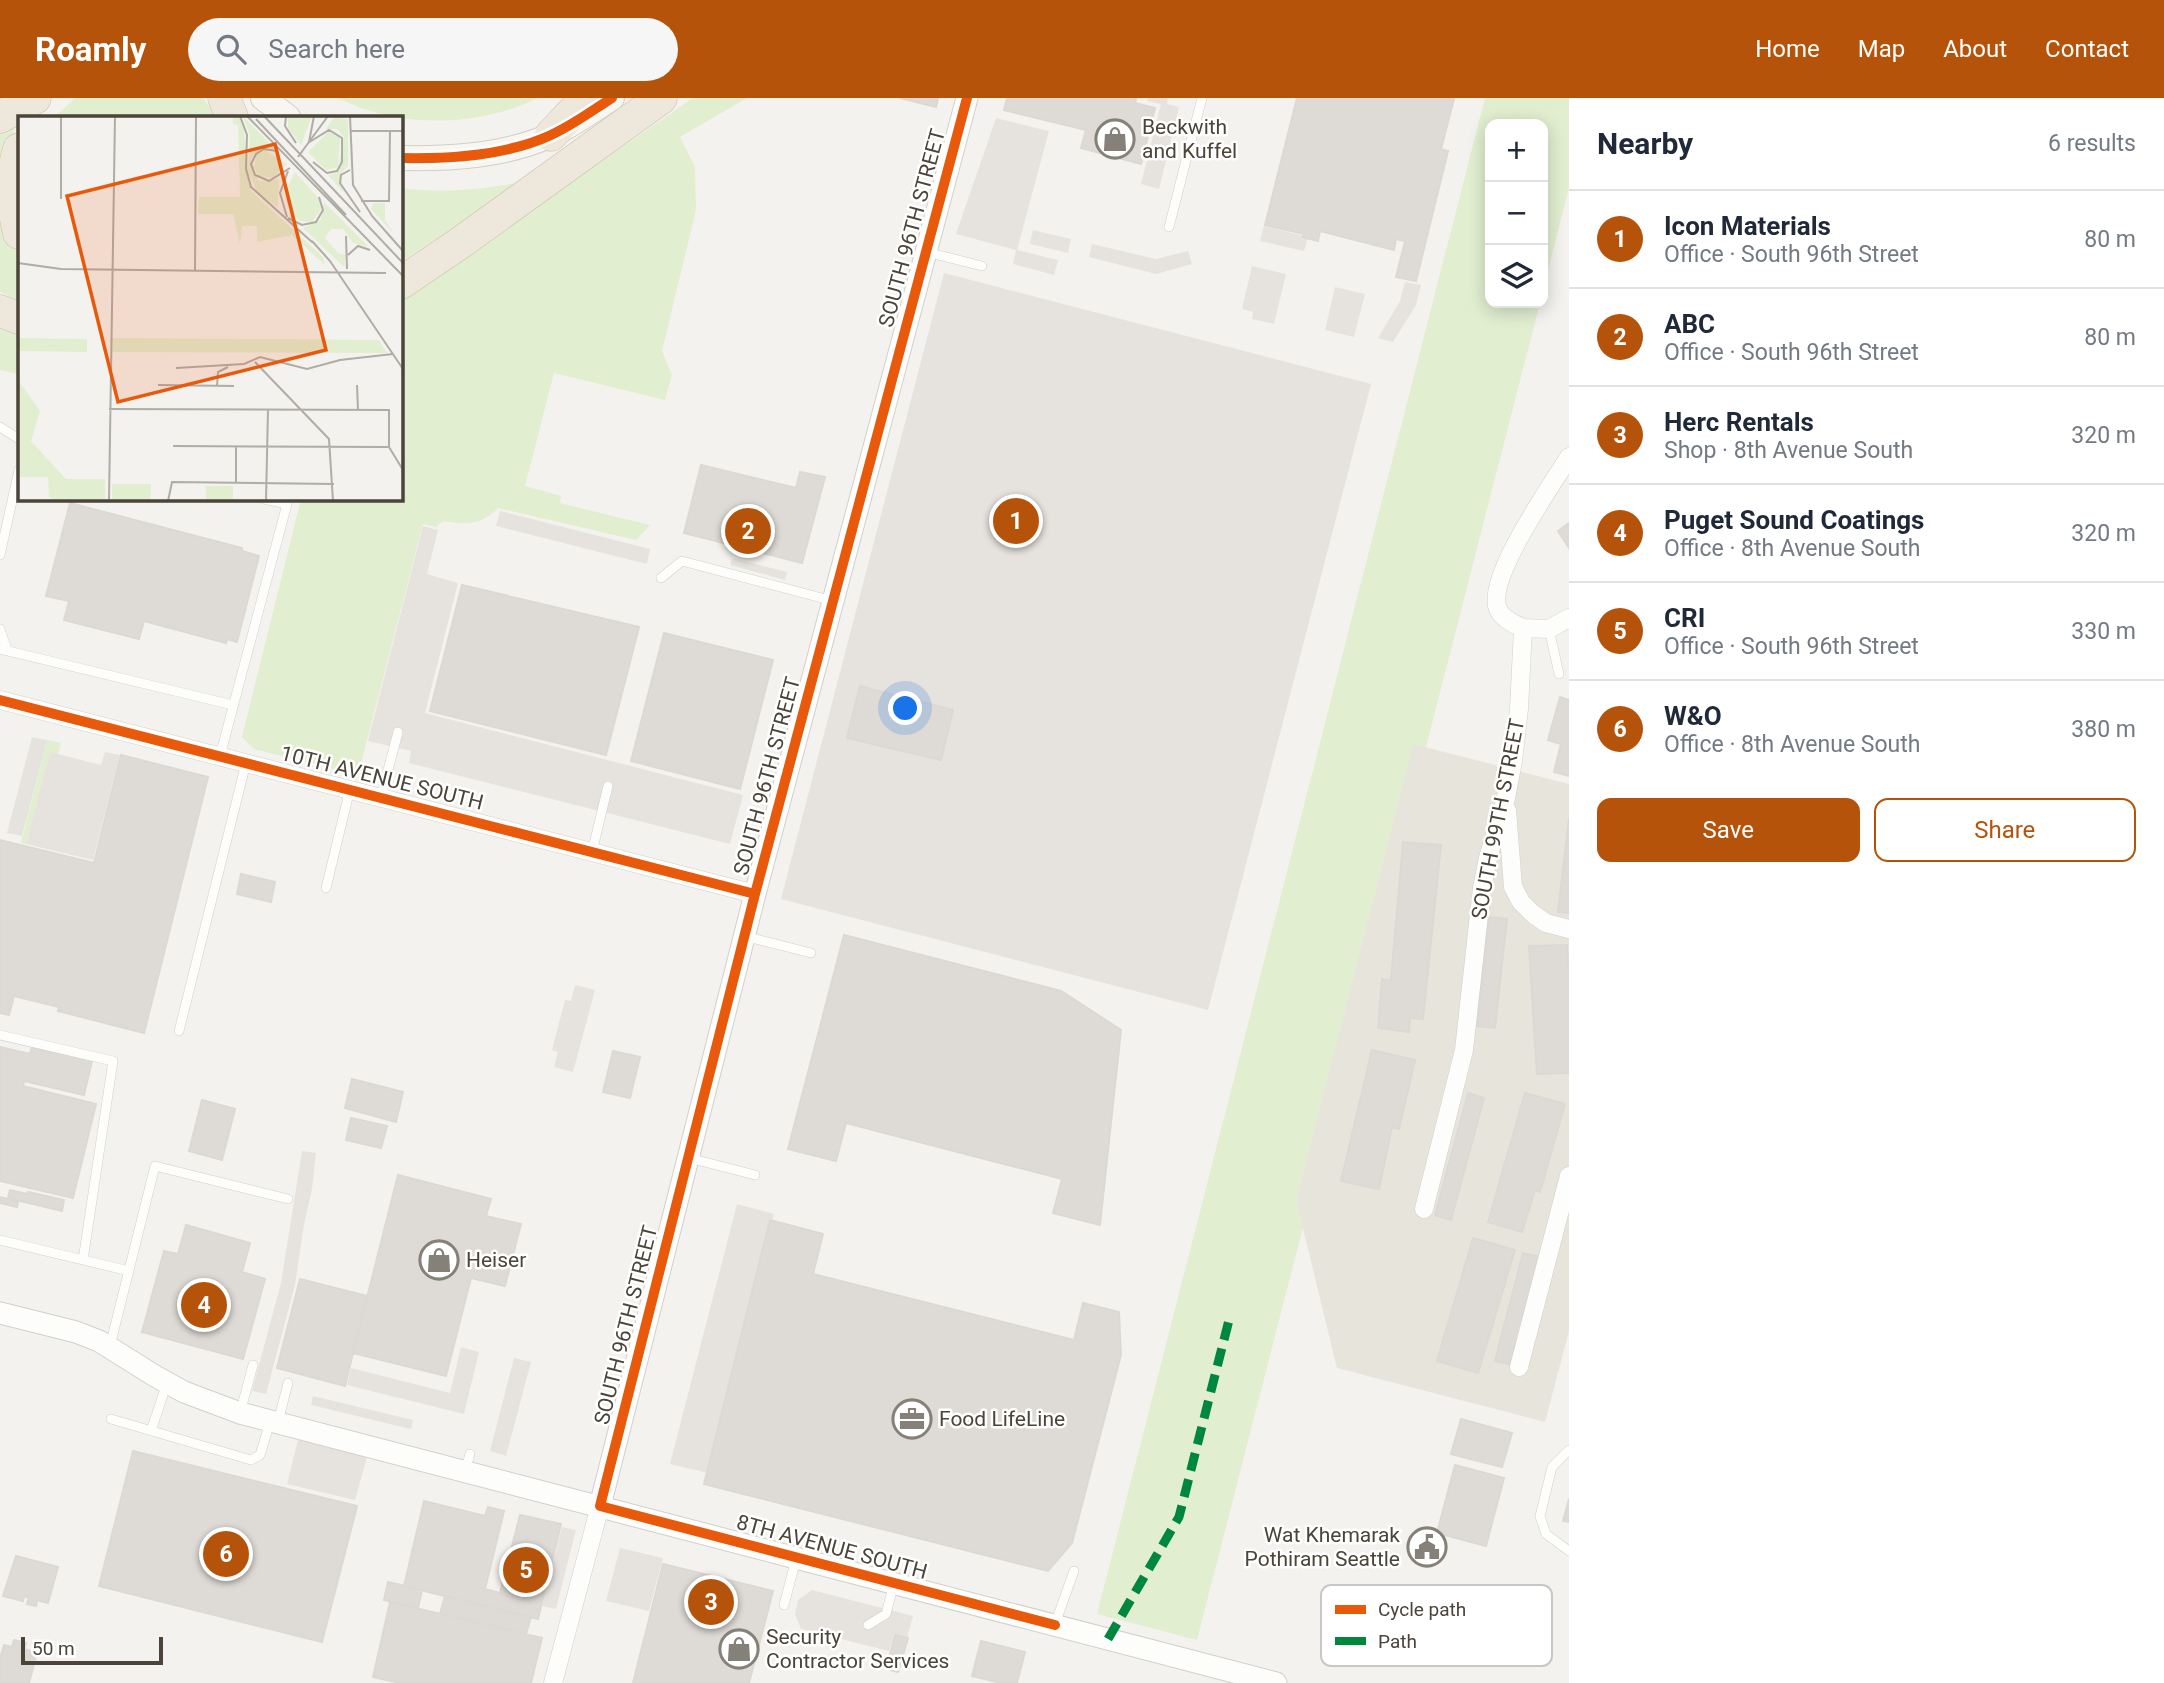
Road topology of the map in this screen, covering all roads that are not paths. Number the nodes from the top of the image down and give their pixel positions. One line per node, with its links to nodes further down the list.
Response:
1 (35, 98): 13 (highway)
2 (50, 98): 10 (highway)
3 (224, 98): 11 (highway)
4 (263, 98): 12 (main road)
5 (586, 98): 14 (highway)
6 (612, 98): 14 (main road)
7 (661, 98): 21 (highway)
8 (967, 98): 19 (street, SOUTH 96TH STREET)
9 (1202, 98): 17 (lane)
10 (36, 116)
11 (232, 116)
12 (287, 116)
13 (0, 117)
14 (551, 135): 16 (main road)
15 (18, 152): 18 (highway)
16 (402, 158)
17 (1169, 227)
18 (18, 229)
19 (926, 252): 20 (lane); 32 (street, SOUTH 96TH STREET)
20 (982, 266)
21 (402, 282)
22 (0, 311): 23 (highway)
23 (18, 318)
24 (0, 426): 25 (lane)
25 (18, 438)
26 (1569, 457): 34 (street)
27 (18, 474): 29 (lane)
28 (269, 500): 40 (lane)
29 (3, 527): 30 (lane)
30 (0, 555)
31 (661, 578): 32 (lane)
32 (833, 601): 50 (street, SOUTH 96TH STREET)
33 (1569, 618): 36 (street)
34 (1523, 628): 36 (street); 47 (street, SOUTH 99TH STREET)
35 (0, 629): 37 (lane)
36 (1549, 629): 38 (lane)
37 (4, 649): 40 (lane)
38 (1559, 674)
39 (0, 700): 42 (street, 10TH AVENUE SOUTH)
40 (233, 705): 42 (lane)
41 (398, 732): 46 (lane)
42 (220, 756): 43 (street, 10TH AVENUE SOUTH)
43 (246, 763): 45 (street, 10TH AVENUE SOUTH); 54 (lane)
44 (608, 786): 48 (lane)
45 (351, 789): 46 (street, 10TH AVENUE SOUTH); 49 (lane)
46 (382, 797): 48 (street, 10TH AVENUE SOUTH)
47 (1506, 798): 51 (street); 60 (street, SOUTH 99TH STREET)
48 (592, 852): 50 (street, 10TH AVENUE SOUTH)
49 (326, 888)
50 (755, 894): 52 (street, SOUTH 96TH STREET)
51 (1569, 929)
52 (744, 936): 53 (lane); 56 (street, SOUTH 96TH STREET)
53 (811, 953)
54 (179, 1031)
55 (0, 1035): 62 (lane)
56 (689, 1158): 57 (lane); 75 (street, SOUTH 96TH STREET)
57 (755, 1175)
58 (1569, 1176): 67 (street)
59 (288, 1199): 63 (lane)
60 (1424, 1209)
61 (0, 1240): 62 (lane)
62 (83, 1260): 63 (lane)
63 (129, 1271): 65 (lane)
64 (0, 1313): 65 (street, 8TH AVENUE SOUTH)
65 (110, 1348): 68 (street, 8TH AVENUE SOUTH)
66 (253, 1365): 70 (lane)
67 (1519, 1367)
68 (167, 1383): 70 (street, 8TH AVENUE SOUTH); 73 (lane)
69 (288, 1383): 72 (lane)
70 (240, 1413): 72 (street, 8TH AVENUE SOUTH)
71 (111, 1419): 73 (lane)
72 (274, 1422): 73 (lane); 75 (street, 8TH AVENUE SOUTH)
73 (151, 1431)
74 (1569, 1450): 76 (lane)
75 (600, 1506): 77 (street, 8TH AVENUE SOUTH); 83 (street, SOUTH 96TH STREET)
76 (1569, 1551)
77 (797, 1558): 79 (street, 8TH AVENUE SOUTH); 80 (lane)
78 (1074, 1571): 82 (lane)
79 (894, 1583): 81 (lane); 82 (street, 8TH AVENUE SOUTH)
80 (784, 1605)
81 (868, 1625)
82 (1055, 1625): 84 (street, 8TH AVENUE SOUTH)
83 (553, 1683)
84 (1276, 1683)

